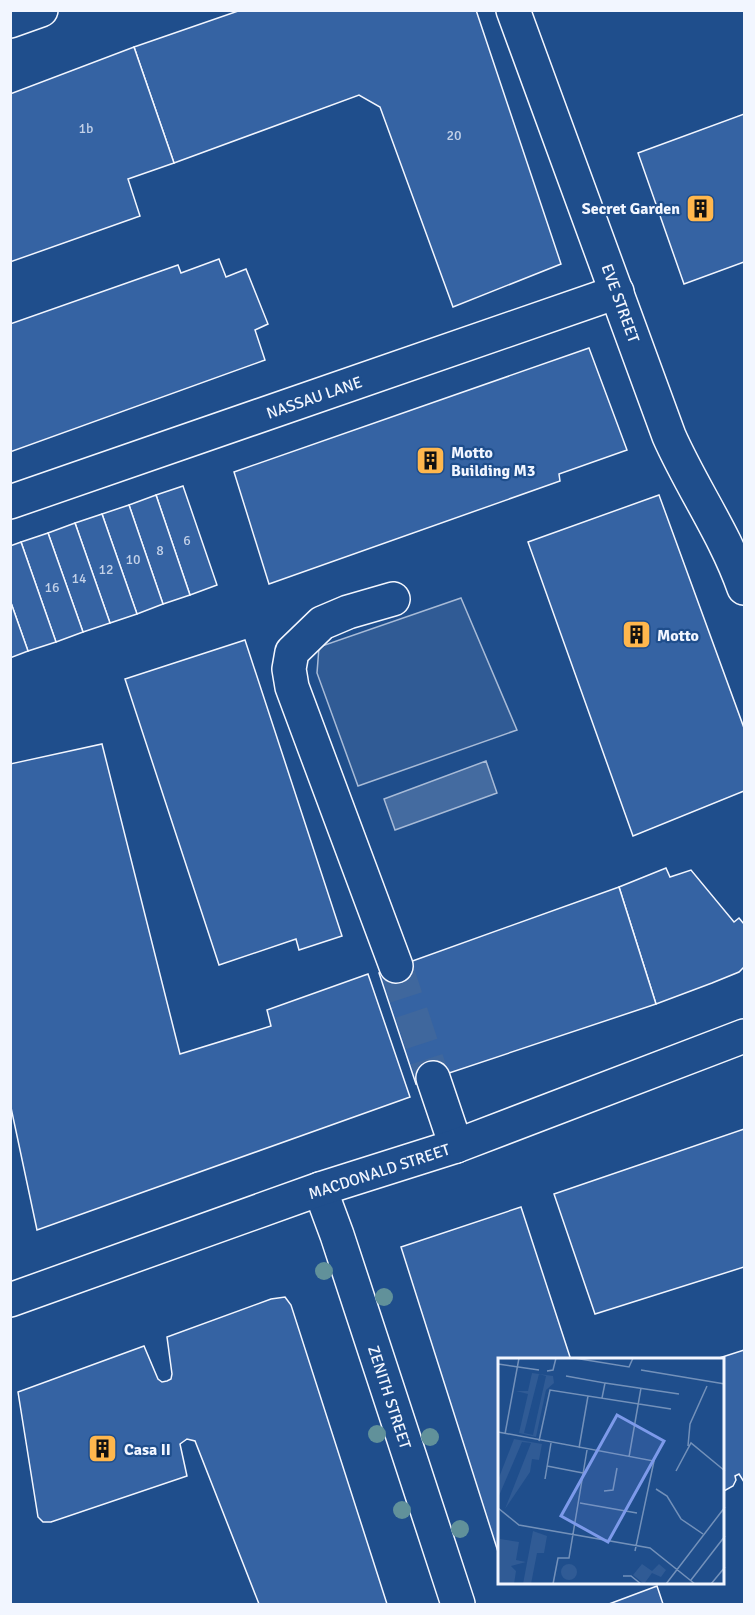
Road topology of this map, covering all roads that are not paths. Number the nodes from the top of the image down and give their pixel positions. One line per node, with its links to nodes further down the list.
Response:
1 (41, 10): 3 (street)
2 (513, 10): 4 (street, EVE STREET)
3 (10, 21)
4 (617, 292): 5 (street, NASSAU LANE); 6 (street, EVE STREET)
5 (10, 502)
6 (744, 588)
7 (393, 599): 8 (street)
8 (396, 966)
9 (744, 1036): 11 (street, MACDONALD STREET)
10 (433, 1078): 11 (street)
11 (456, 1146): 12 (street, MACDONALD STREET)
12 (320, 1189): 13 (street, MACDONALD STREET); 14 (street, ZENITH STREET)
13 (10, 1300)
14 (458, 1605)

